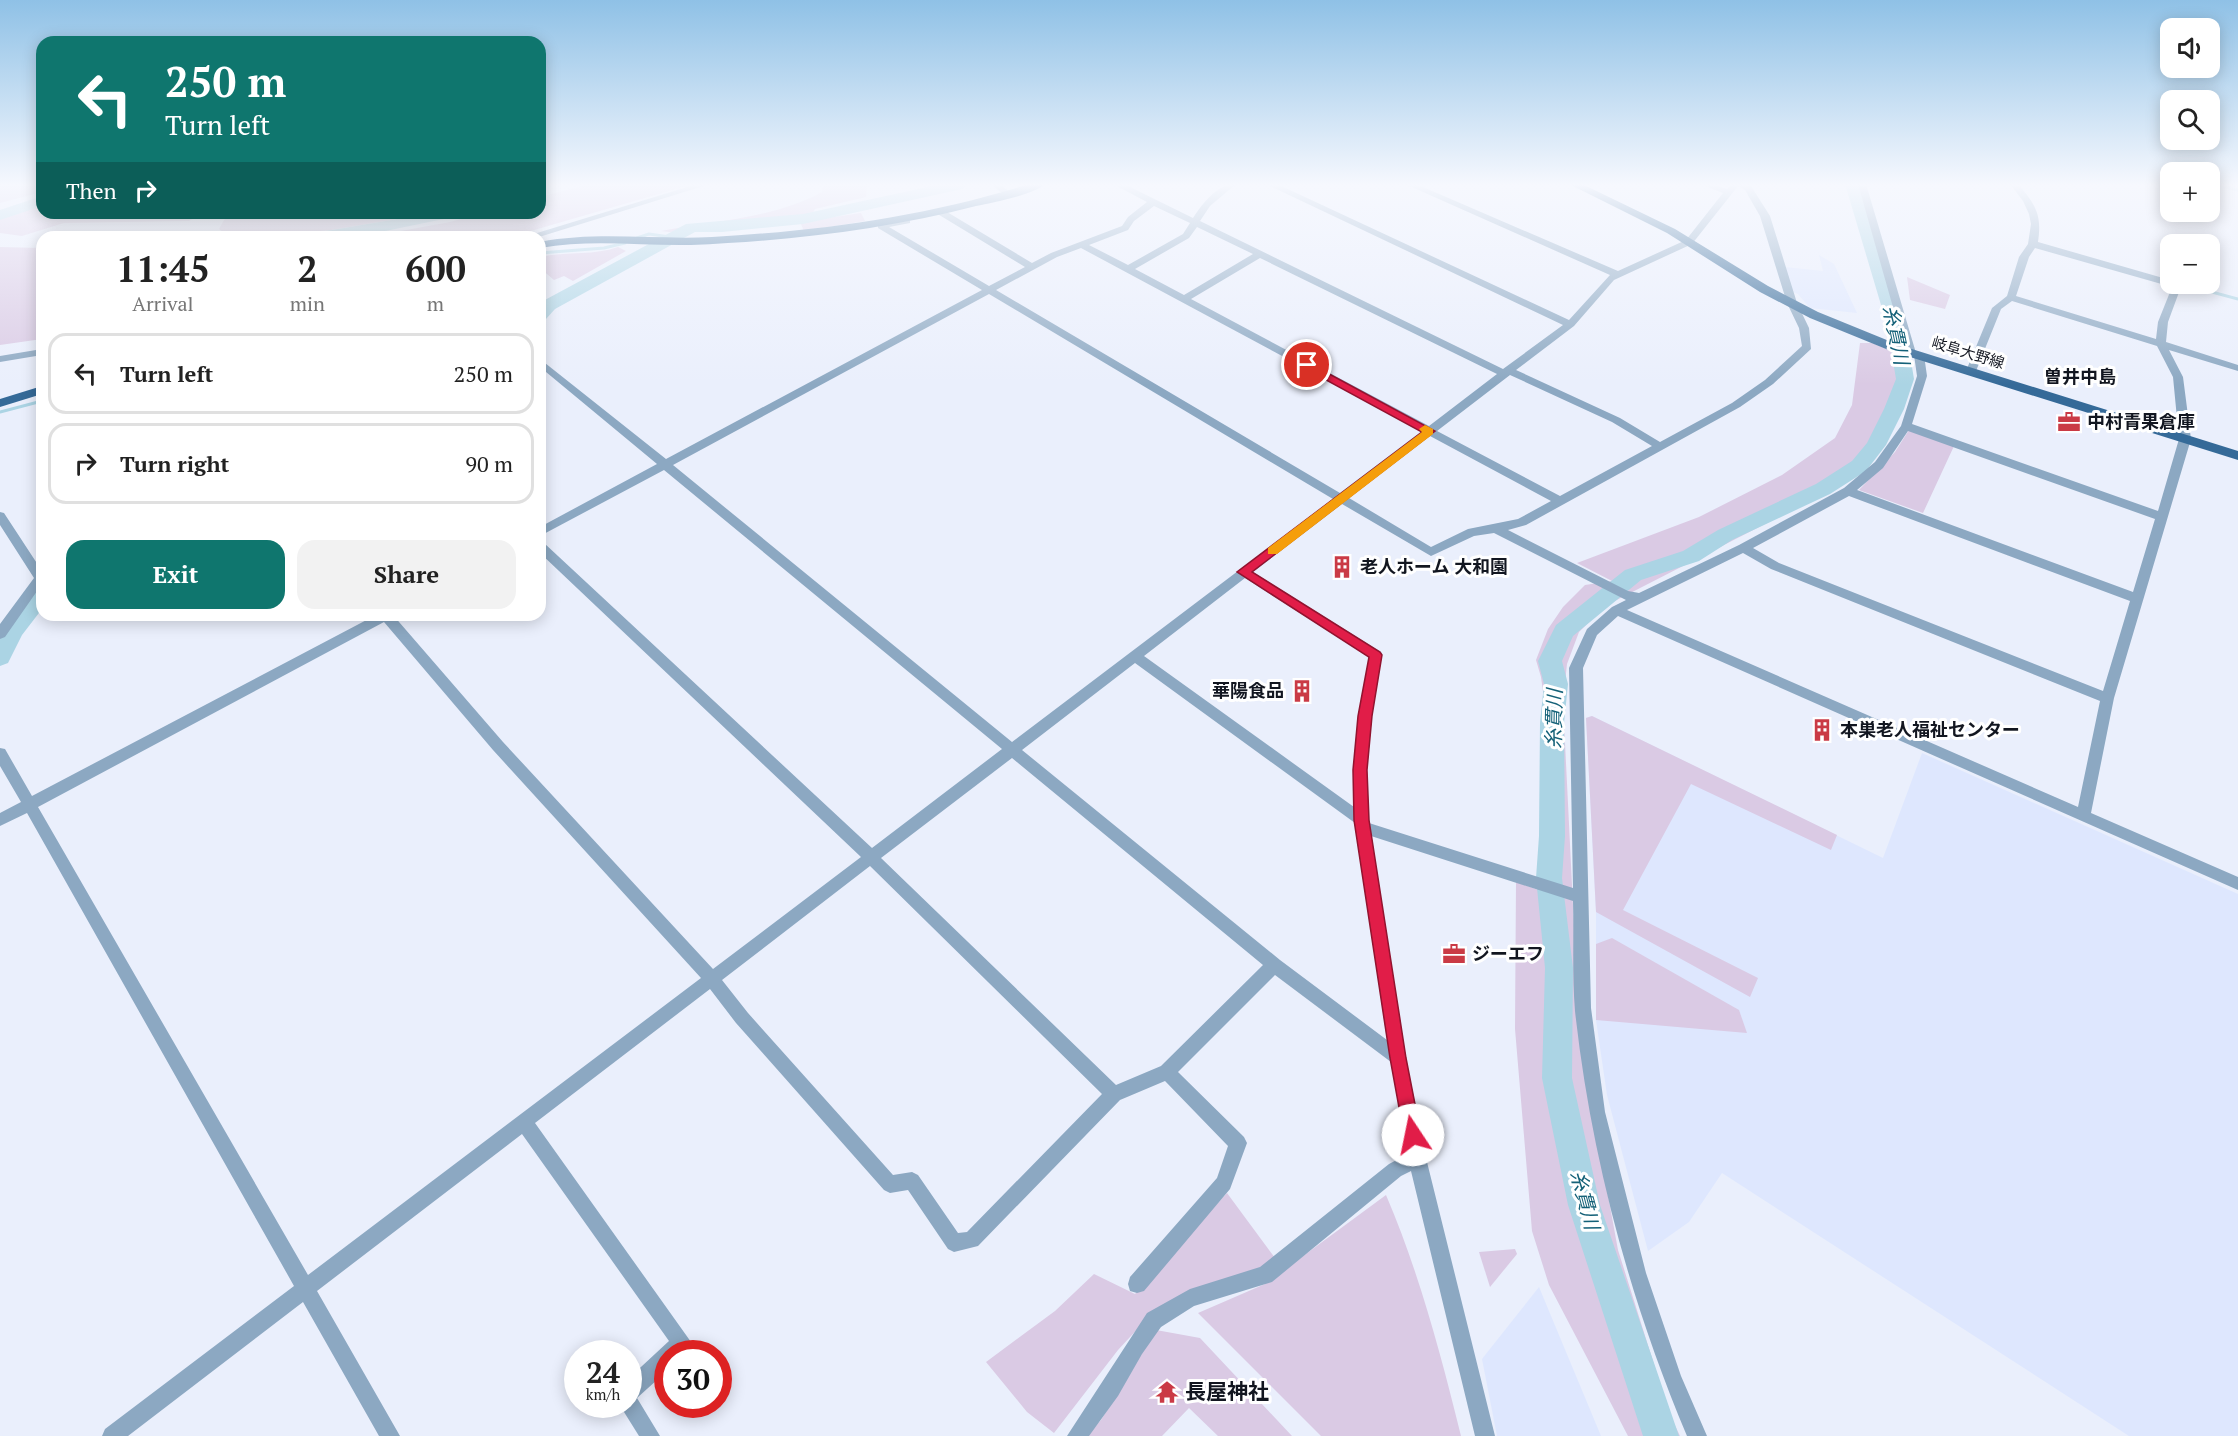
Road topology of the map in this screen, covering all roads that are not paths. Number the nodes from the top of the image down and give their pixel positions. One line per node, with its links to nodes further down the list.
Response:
1 (924, 251): 20 (street)
2 (1004, 251): 16 (street)
3 (1064, 251): 16 (street)
4 (1095, 251): 17 (street)
5 (1161, 251): 17 (street)
6 (1257, 251): 15 (street)
7 (1414, 251): 25 (street)
8 (1564, 251): 18 (street)
9 (1669, 251): 18 (street)
10 (1703, 251): 24 (main road, 岐阜大野線)
11 (1776, 251): 24 (street)
12 (1883, 251): 28 (street)
13 (2028, 251): 22 (street)
14 (2058, 251): 19 (street)
15 (1261, 253): 23 (street); 33 (street)
16 (1033, 268): 20 (street)
17 (1128, 268): 23 (street)
18 (1617, 274): 25 (street)
19 (2160, 280)
20 (990, 290): 41 (street); 43 (street)
21 (2174, 294): 26 (street)
22 (2011, 297): 26 (street); 32 (street)
23 (1185, 299): 37 (street)
24 (1792, 303): 28 (main road, 岐阜大野線); 39 (street)
25 (1570, 324): 33 (street)
26 (2161, 344): 31 (street); 38 (street)
27 (36, 353): 29 (street)
28 (1915, 354): 32 (main road, 岐阜大野線); 36 (street)
29 (0, 359)
30 (546, 367): 41 (street)
31 (2238, 368)
32 (1971, 371): 38 (main road, 岐阜大野線)
33 (1506, 372): 37 (street); 39 (street)
34 (36, 392): 35 (main road)
35 (0, 403)
36 (1906, 426): 42 (street); 46 (street)
37 (1429, 431): 43 (street); 44 (street)
38 (2185, 439): 40 (main road, 岐阜大野線); 46 (street)
39 (1659, 446): 44 (street)
40 (2238, 456)
41 (666, 464): 47 (street); 62 (street)
42 (1848, 491): 49 (street); 55 (street)
43 (1341, 498): 48 (street); 52 (street)
44 (1560, 501): 48 (street)
45 (0, 516): 51 (street)
46 (2160, 516): 55 (street)
47 (546, 529)
48 (1496, 529): 54 (street)
49 (1743, 548): 54 (street); 61 (street)
50 (546, 552): 68 (street)
51 (36, 572)
52 (1244, 572): 60 (street); 67 (street)
53 (36, 584): 59 (street)
54 (1640, 598): 56 (street)
55 (2138, 599): 61 (street)
56 (1616, 610): 65 (street); 70 (street)
57 (375, 621): 64 (street)
58 (391, 621): 72 (street)
59 (0, 634)
60 (1135, 656): 62 (street); 67 (street)
61 (2108, 698): 65 (street)
62 (1011, 750): 68 (street); 71 (street)
63 (0, 753): 64 (street)
64 (29, 804): 66 (street); 79 (street)
65 (2083, 816): 69 (street)
66 (0, 820)
67 (1362, 823): 70 (street); 73 (street)
68 (871, 857): 72 (street); 75 (street)
69 (2238, 884)
70 (1572, 894): 89 (street)
71 (1274, 965): 73 (street); 74 (street)
72 (712, 979): 75 (street); 76 (street)
73 (1398, 1058): 77 (street)
74 (1167, 1072): 75 (street); 78 (street)
75 (1114, 1094)
76 (524, 1122): 79 (street); 80 (street)
77 (1417, 1158): 87 (street); 88 (street)
78 (1137, 1284)
79 (307, 1287): 84 (street); 85 (street)
80 (681, 1340)
81 (654, 1368): 82 (street)
82 (642, 1380)
83 (639, 1418): 86 (street)
84 (112, 1436)
85 (390, 1436)
86 (650, 1436)
87 (1077, 1436)
88 (1485, 1436)
89 (1697, 1436)

